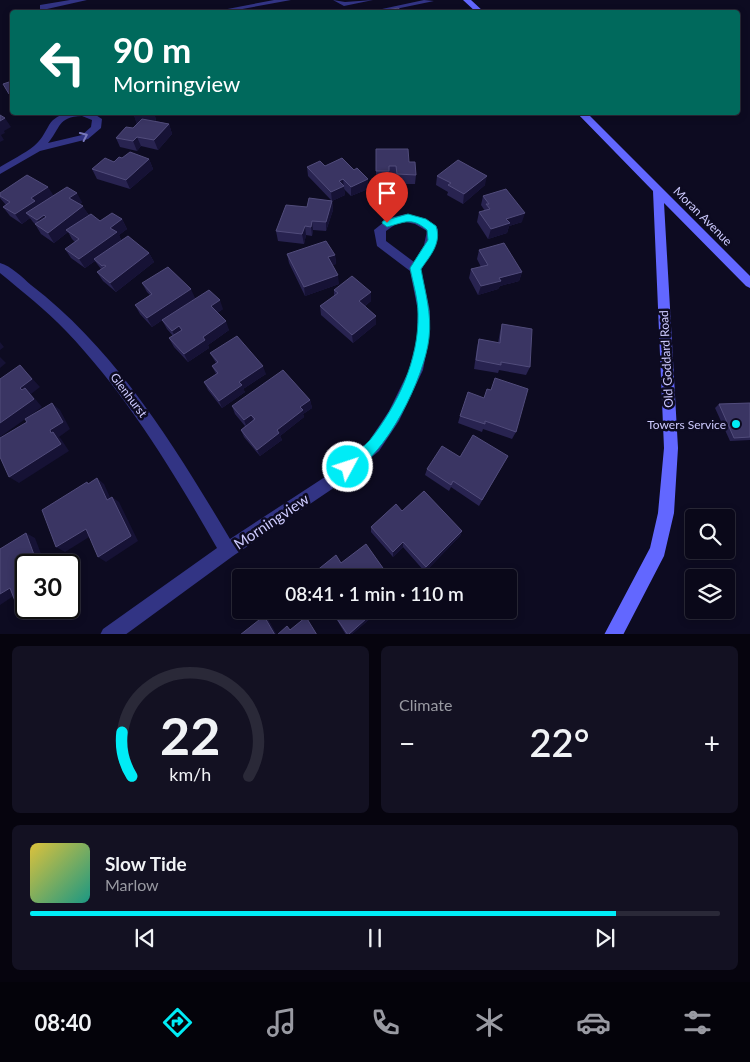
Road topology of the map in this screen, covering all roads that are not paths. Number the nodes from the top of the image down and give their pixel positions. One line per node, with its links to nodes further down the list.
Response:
1 (83, 0): 8 (street)
2 (287, 0): 9 (street)
3 (336, 0): 4 (street)
4 (369, 0)
5 (429, 0): 7 (street)
6 (467, 0): 12 (street)
7 (404, 6): 10 (street); 11 (street)
8 (44, 10)
9 (228, 10)
10 (383, 10)
11 (408, 10)
12 (478, 10)
13 (74, 115): 16 (street, one-way to 16)
14 (86, 115): 16 (street, one-way to 14)
15 (583, 115): 18 (street, Moran Avenue)
16 (37, 149): 17 (street)
17 (0, 171)
18 (658, 191): 21 (street, Moran Avenue); 24 (street, Old Goddard Road)
19 (0, 267): 22 (street, Glenhurst)
20 (415, 268): 20 (street); 22 (street, Morningview)
21 (750, 283)
22 (227, 550): 23 (street, Morningview)
23 (109, 634)
24 (613, 634)

